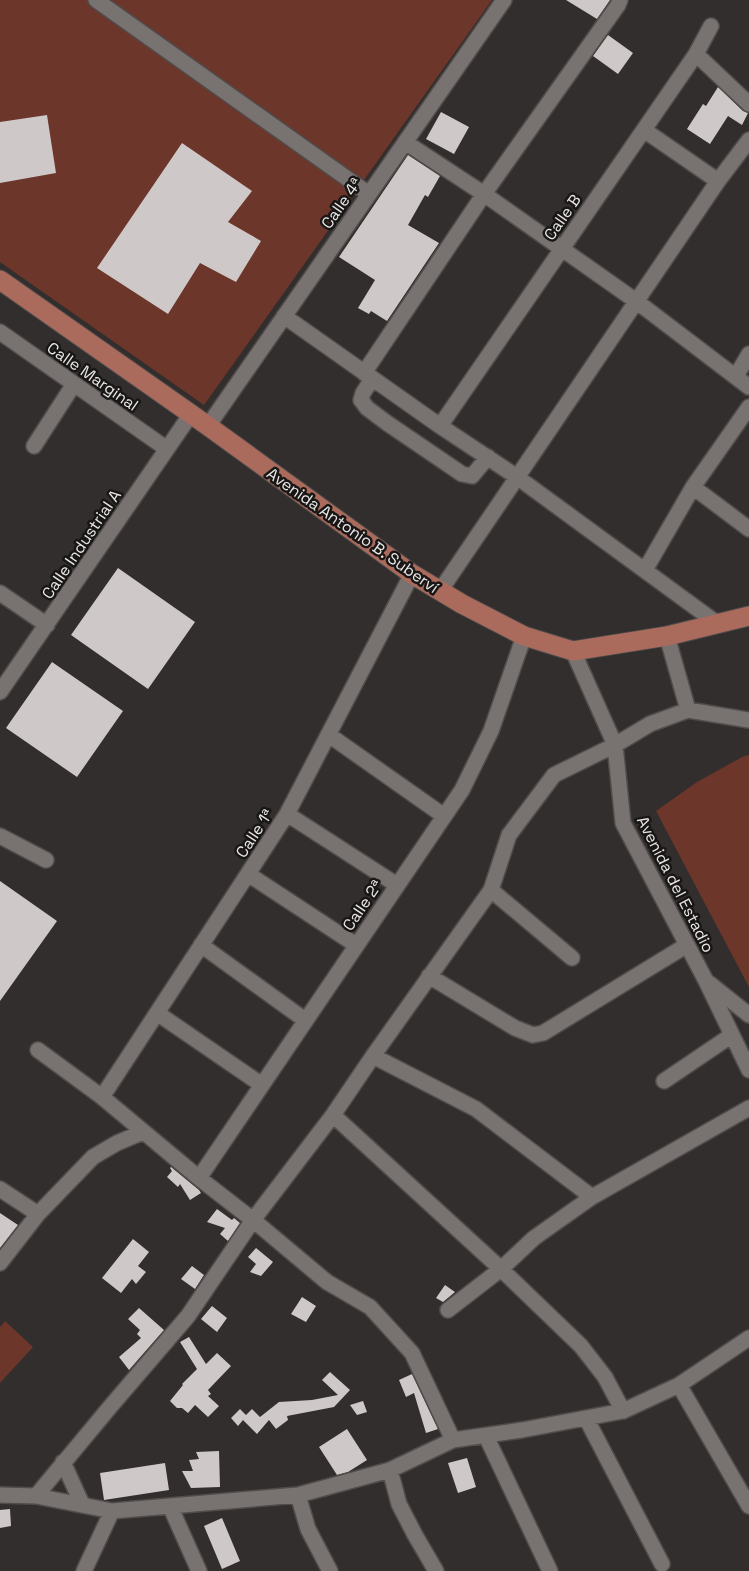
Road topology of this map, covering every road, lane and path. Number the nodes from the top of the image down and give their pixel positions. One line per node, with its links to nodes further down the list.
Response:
1 (96, 0): 11 (street)
2 (504, 0): 9 (street, Calle 4ª)
3 (620, 0): 12 (street)
4 (711, 26): 5 (street, Calle B)
5 (696, 54): 6 (street); 7 (street, Calle B)
6 (749, 104)
7 (644, 130): 10 (street); 13 (street, Calle B)
8 (749, 140): 10 (street)
9 (405, 142): 11 (street, Calle 4ª); 12 (street)
10 (718, 181): 15 (street)
11 (368, 194): 16 (street, Calle 4ª)
12 (484, 194): 13 (street); 19 (street)
13 (561, 250): 15 (street); 26 (street, Calle B)
14 (0, 280): 24 (main road, Avenida Antonio B. Suberví)
15 (636, 301): 20 (street); 30 (street)
16 (284, 316): 19 (street); 25 (street, Calle 4ª)
17 (0, 332): 21 (street, Calle Marginal)
18 (749, 354): 20 (street)
19 (368, 376): 26 (street); 29 (street)
20 (736, 376): 22 (street)
21 (74, 384): 27 (street); 28 (street, Calle Marginal)
22 (749, 386)
23 (749, 406): 31 (street)
24 (191, 414): 25 (main road, Avenida Antonio B. Suberví); 28 (street, Calle Industrial A)
25 (208, 426): 34 (main road, Avenida Antonio B. Suberví)
26 (440, 426): 29 (street)
27 (34, 446)
28 (167, 449): 39 (street, Calle Industrial A)
29 (488, 457): 30 (street)
30 (517, 477): 33 (street); 35 (street)
31 (693, 487): 32 (street); 33 (street)
32 (749, 529)
33 (645, 570): 38 (street)
34 (412, 574): 35 (main road, Avenida Antonio B. Suberví); 46 (street, Calle 1ª)
35 (440, 591): 40 (main road, Avenida Antonio B. Suberví)
36 (0, 593): 39 (street)
37 (749, 616): 38 (main road, Avenida Antonio B. Suberví)
38 (718, 624): 41 (main road, Avenida Antonio B. Suberví)
39 (47, 625): 43 (street, Calle Industrial A)
40 (524, 636): 42 (main road, Avenida Antonio B. Suberví); 49 (street, Calle 2ª)
41 (667, 636): 42 (main road, Avenida Antonio B. Suberví); 44 (street)
42 (573, 651): 47 (street, Avenida del Estadio)
43 (0, 692)
44 (688, 710): 45 (street); 47 (street)
45 (749, 720)
46 (329, 735): 48 (street, Calle 1ª); 49 (street)
47 (615, 745): 54 (street); 57 (street, Avenida del Estadio)
48 (287, 814): 52 (street, Calle 1ª); 53 (street)
49 (444, 816): 53 (street, Calle 2ª)
50 (0, 836): 51 (street)
51 (46, 860)
52 (248, 874): 55 (street, Calle 1ª); 56 (street)
53 (397, 885): 56 (street, Calle 2ª)
54 (491, 890): 58 (street); 59 (street)
55 (201, 945): 61 (street, Calle 1ª); 63 (street)
56 (356, 945): 63 (street, Calle 2ª)
57 (687, 945): 59 (street); 60 (street, Avenida del Estadio)
58 (572, 958)
59 (429, 976): 67 (street)
60 (706, 981): 62 (street); 64 (street, Avenida del Estadio)
61 (157, 1013): 70 (street); 71 (street, Calle 1ª)
62 (749, 1015)
63 (305, 1020): 70 (street, Calle 2ª)
64 (732, 1035): 66 (street, Avenida del Estadio); 69 (street)
65 (38, 1050): 71 (street)
66 (745, 1052): 68 (street, Avenida del Estadio)
67 (373, 1056): 73 (street); 77 (street)
68 (749, 1070)
69 (664, 1081)
70 (262, 1085): 75 (street, Calle 2ª)
71 (102, 1097): 74 (street)
72 (749, 1108): 77 (street)
73 (333, 1115): 79 (street); 81 (street)
74 (143, 1132): 75 (street); 78 (street)
75 (199, 1178): 79 (street)
76 (0, 1189): 78 (street)
77 (592, 1197): 81 (street)
78 (38, 1214): 80 (street)
79 (253, 1220): 88 (street); 89 (street)
80 (0, 1263)
81 (501, 1269): 82 (street); 85 (street)
82 (448, 1310)
83 (749, 1338): 84 (street)
84 (680, 1384): 85 (street); 96 (street)
85 (624, 1411): 86 (street)
86 (586, 1418): 87 (street); 98 (street)
87 (486, 1436): 88 (street); 103 (street)
88 (453, 1440): 90 (street)
89 (64, 1462): 93 (street); 94 (street)
90 (390, 1470): 92 (street); 102 (street)
91 (0, 1495): 93 (street)
92 (298, 1495): 95 (street); 101 (street)
93 (36, 1496): 94 (street)
94 (82, 1504): 97 (street)
95 (170, 1506): 97 (street); 100 (street)
96 (749, 1506)
97 (112, 1511): 99 (street)
98 (662, 1564)
99 (84, 1570)
100 (199, 1571)
101 (330, 1571)
102 (436, 1571)
103 (550, 1571)

